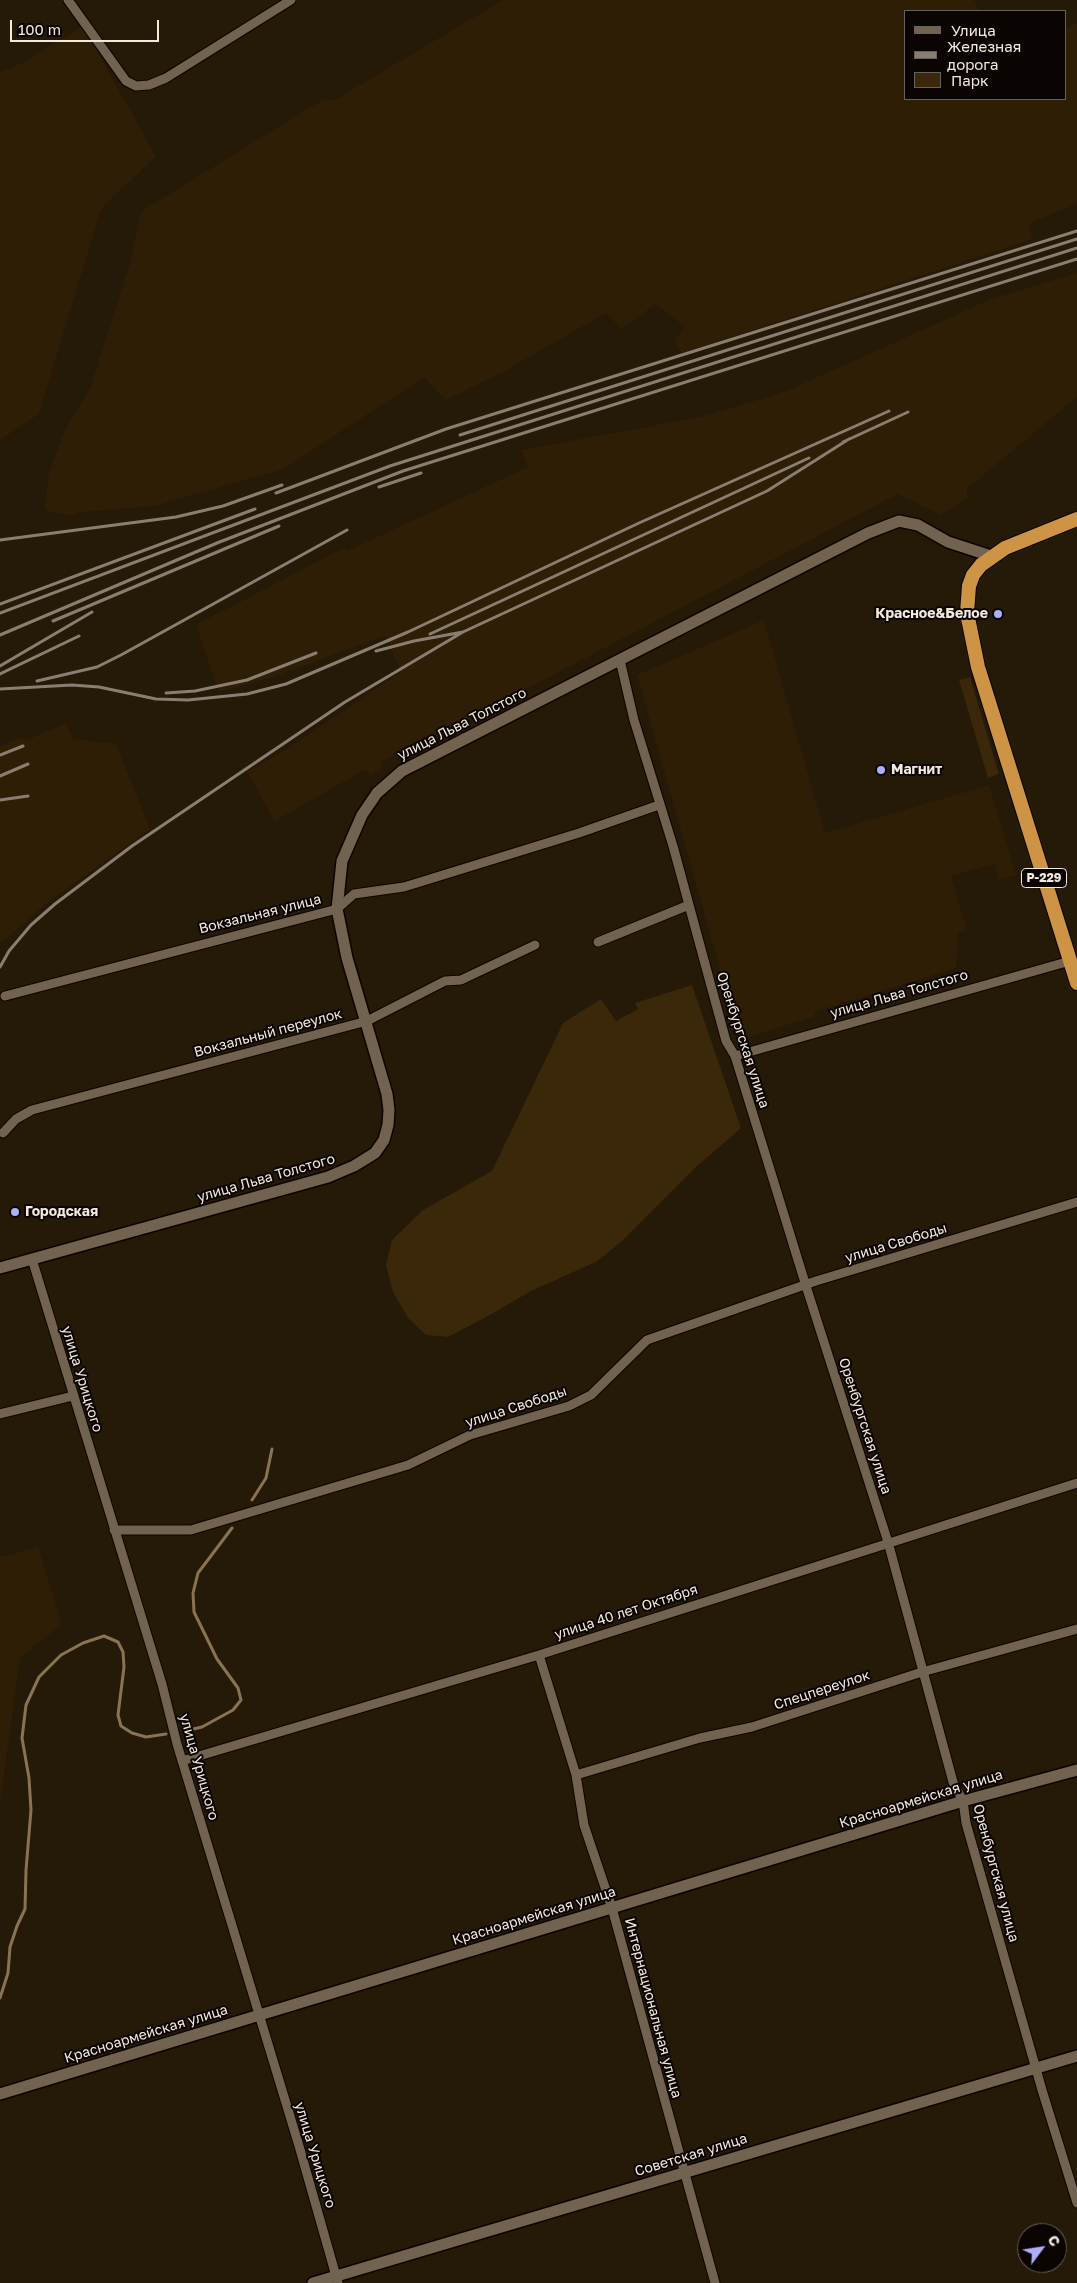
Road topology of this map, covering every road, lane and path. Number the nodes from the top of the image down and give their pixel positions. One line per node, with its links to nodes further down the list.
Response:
1 (68, 0): 2 (street)
2 (291, 0)
3 (1077, 519): 4 (highway, Р-229)
4 (991, 556): 5 (street, улица Льва Толстого); 11 (highway, Р-229)
5 (620, 660): 6 (street, Оренбургская улица); 8 (street, улица Льва Толстого)
6 (659, 805): 7 (street, Оренбургская улица); 8 (street, Вокзальная улица)
7 (689, 905): 9 (street); 15 (street, Оренбургская улица)
8 (337, 909): 13 (street, Вокзальная улица); 14 (street, улица Льва Толстого)
9 (598, 942)
10 (535, 945): 14 (street, Вокзальный переулок)
11 (1070, 960): 12 (highway, Р-229); 15 (street, улица Льва Толстого)
12 (1077, 982)
13 (5, 996)
14 (367, 1021): 16 (street, Вокзальный переулок); 18 (street, улица Льва Толстого)
15 (735, 1056): 20 (street, Оренбургская улица)
16 (4, 1133)
17 (1077, 1202): 20 (street, улица Свободы)
18 (32, 1259): 19 (street, улица Льва Толстого); 21 (street, улица Урицкого)
19 (0, 1268)
20 (806, 1286): 24 (street, улица Свободы); 25 (street, Оренбургская улица)
21 (73, 1396): 22 (street); 24 (street, улица Урицкого)
22 (0, 1414)
23 (1077, 1483): 25 (street, улица 40 лет Октября)
24 (114, 1530): 29 (street, улица Урицкого)
25 (888, 1542): 27 (street, улица 40 лет Октября); 28 (street, Оренбургская улица)
26 (1077, 1629): 28 (street, Спецпереулок)
27 (539, 1655): 29 (street, улица 40 лет Октября); 31 (street, Интернациональная улица)
28 (922, 1672): 31 (street, Спецпереулок); 32 (street, Оренбургская улица)
29 (182, 1761): 34 (street, улица Урицкого)
30 (1077, 1770): 32 (street, Красноармейская улица)
31 (576, 1775): 33 (street, Интернациональная улица)
32 (962, 1802): 33 (street, Красноармейская улица); 36 (street, Оренбургская улица)
33 (612, 1908): 34 (street, Красноармейская улица); 38 (street, Интернациональная улица)
34 (258, 2015): 37 (street, Красноармейская улица); 40 (street, улица Урицкого)
35 (1077, 2056): 36 (street, Советская улица)
36 (1036, 2067): 38 (street, Советская улица); 39 (street, Оренбургская улица)
37 (0, 2094)
38 (683, 2173): 40 (street, Советская улица); 42 (street, Интернациональная улица)
39 (1077, 2203)
40 (337, 2280): 41 (street, Советская улица)
41 (313, 2283)
42 (714, 2283)

